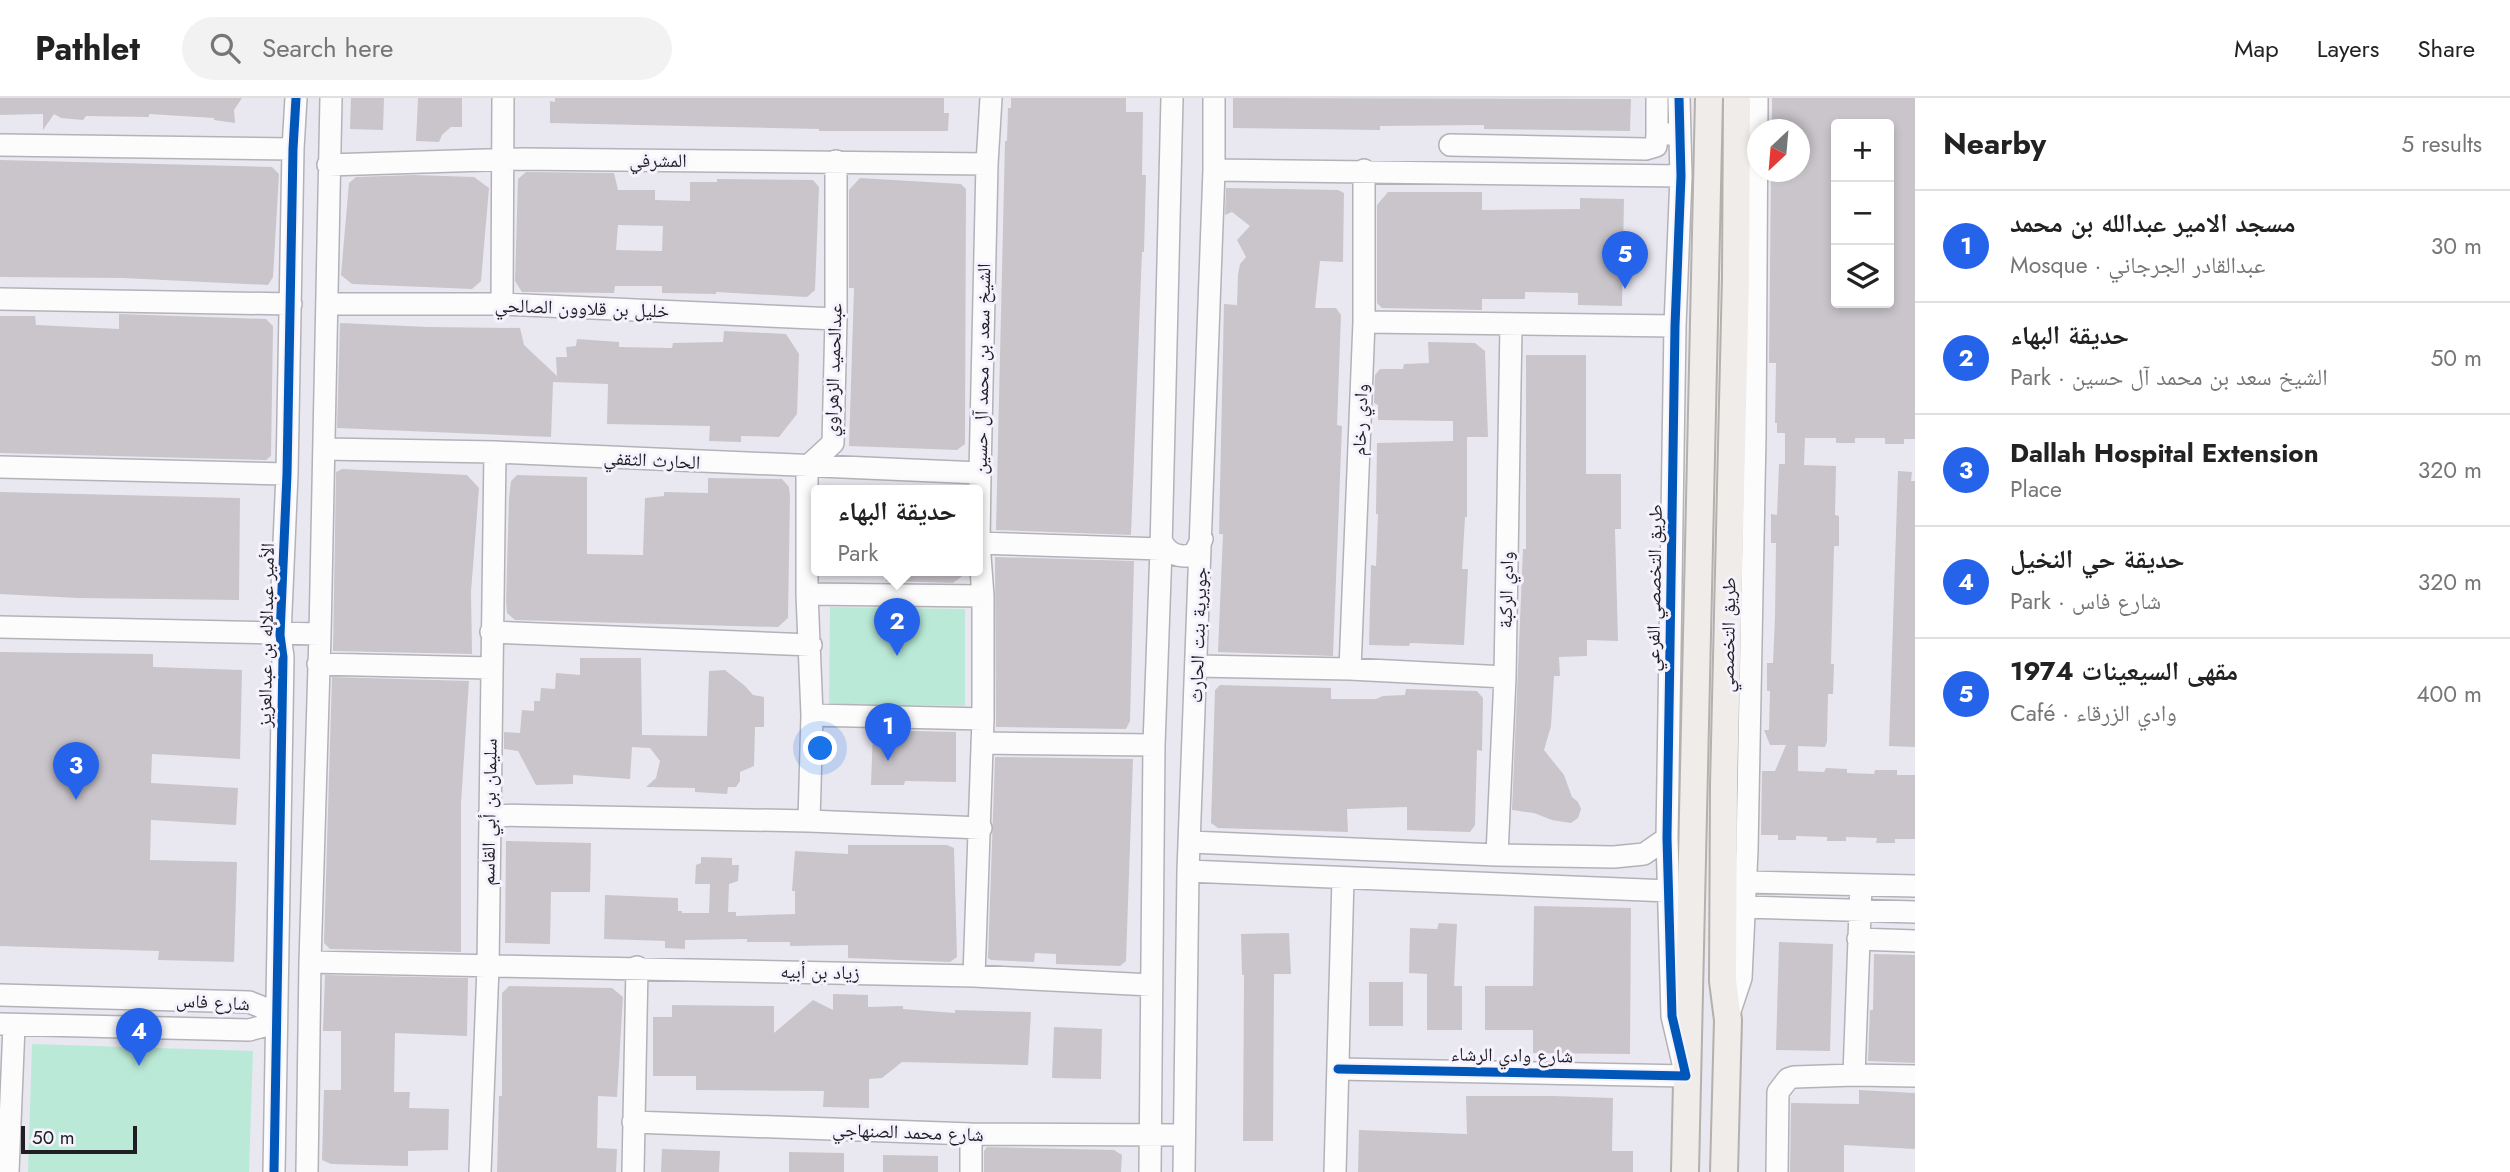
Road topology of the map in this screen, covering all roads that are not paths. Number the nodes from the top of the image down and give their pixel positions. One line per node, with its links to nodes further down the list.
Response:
1 (296, 98): 16 (street, الأمير عبدالإله بن عبدالعزيز)
2 (331, 98): 20 (street)
3 (503, 98): 17 (street)
4 (991, 98): 19 (street, الشيخ سعد بن محمد آل حسين)
5 (1172, 98): 41 (street, جويرية بنت الحارث)
6 (1214, 98): 21 (street, جويرية بنت الحارث)
7 (1657, 98): 12 (street)
8 (1679, 98): 13 (street, طريق التخصصي الفرعي)
9 (1709, 98): 100 (main road, طريق التخصصي)
10 (1737, 98): 95 (main road, طريق التخصصي)
11 (1757, 98): 76 (street)
12 (1657, 134): 13 (street); 15 (street)
13 (1680, 134): 23 (street, طريق التخصصي الفرعي)
14 (0, 145): 16 (street)
15 (1450, 145)
16 (293, 149): 25 (street, الأمير عبدالإله بن عبدالعزيز)
17 (502, 159): 18 (street, المشرفي); 20 (street, المشرفي); 27 (street)
18 (836, 161): 19 (street, المشرفي); 28 (street, عبدالحميد الزهراوي)
19 (987, 164): 37 (street, الشيخ سعد بن محمد آل حسين)
20 (328, 165): 26 (street)
21 (1214, 170): 22 (street); 39 (street, جويرية بنت الحارث)
22 (1364, 170): 23 (street); 29 (street, وادي رخام)
23 (1681, 176): 31 (street, طريق التخصصي الفرعي)
24 (0, 299): 25 (street)
25 (291, 304): 36 (street, الأمير عبدالإله بن عبدالعزيز)
26 (327, 304): 27 (street, خليل بن قلاوون الصالحي); 32 (street)
27 (502, 304): 28 (street, خليل بن قلاوون الصالحي)
28 (836, 319): 35 (street, عبدالحميد الزهراوي)
29 (1364, 322): 30 (street); 57 (street, وادي رخام)
30 (1511, 325): 31 (street); 58 (street, وادي الركبة)
31 (1675, 326): 66 (street, طريق التخصصي الفرعي)
32 (324, 449): 33 (street, الحارث الثقفي); 47 (street)
33 (495, 452): 35 (street, الحارث الثقفي); 50 (street, سليمان بن أبي القاسم)
34 (0, 467): 36 (street)
35 (807, 467): 37 (street, الحارث الثقفي); 45 (street)
36 (287, 474): 48 (street, الأمير عبدالإله بن عبدالعزيز)
37 (980, 474): 38 (street, الشيخ سعد بن محمد آل حسين)
38 (980, 485)
39 (1202, 539): 41 (street); 44 (street, جويرية بنت الحارث)
40 (983, 543): 41 (street)
41 (1161, 545): 43 (street, جويرية بنت الحارث)
42 (981, 576): 46 (street, الشيخ سعد بن محمد آل حسين)
43 (1160, 577): 44 (street); 62 (street, جويرية بنت الحارث)
44 (1200, 581): 55 (street, جويرية بنت الحارث)
45 (807, 594): 46 (street); 52 (street)
46 (983, 596): 60 (street, الشيخ سعد بن محمد آل حسين)
47 (320, 608): 48 (street); 53 (street)
48 (281, 609): 51 (street, الأمير عبدالإله بن عبدالعزيز)
49 (0, 627): 51 (street)
50 (491, 632): 52 (street); 56 (street, سليمان بن أبي القاسم)
51 (280, 635): 53 (street); 54 (street, الأمير عبدالإله بن عبدالعزيز)
52 (811, 645): 59 (street)
53 (319, 651): 54 (street); 56 (street); 75 (street)
54 (283, 657): 73 (street, الأمير عبدالإله بن عبدالعزيز)
55 (1197, 666): 57 (street); 67 (street, جويرية بنت الحارث)
56 (490, 668): 63 (street, سليمان بن أبي القاسم)
57 (1350, 669): 58 (street)
58 (1505, 677): 69 (street, وادي الركبة)
59 (812, 715): 60 (street); 64 (street)
60 (983, 719): 61 (street, الشيخ سعد بن محمد آل حسين)
61 (982, 743): 62 (street); 65 (street, الشيخ سعد بن محمد آل حسين)
62 (1153, 745): 92 (street, جويرية بنت الحارث)
63 (489, 815): 64 (street); 89 (street, سليمان بن أبي القاسم)
64 (809, 821): 65 (street)
65 (981, 828): 91 (street, الشيخ سعد بن محمد آل حسين)
66 (1667, 838): 70 (street); 80 (street, طريق التخصصي الفرعي)
67 (1190, 842): 68 (street); 71 (street, جويرية بنت الحارث)
68 (1235, 844): 69 (street); 72 (street)
69 (1497, 855): 70 (street)
70 (1614, 857): 79 (street)
71 (1188, 871): 72 (street); 105 (street, جويرية بنت الحارث)
72 (1235, 873): 74 (street)
73 (280, 877): 75 (street); 81 (street, الأمير عبدالإله بن عبدالعزيز)
74 (1343, 878): 79 (street); 98 (street)
75 (312, 880): 82 (street)
76 (1745, 882): 77 (street); 83 (street)
77 (1861, 885): 78 (street); 84 (street)
78 (1915, 886)
79 (1618, 889): 80 (street)
80 (1669, 891): 100 (street, طريق التخصصي الفرعي)
81 (280, 898): 82 (street); 107 (street, الأمير عبدالإله بن عبدالعزيز)
82 (312, 903): 88 (street)
83 (1744, 907): 84 (street); 95 (street)
84 (1860, 911): 85 (street); 86 (street)
85 (1915, 912)
86 (1858, 939): 87 (street); 99 (street)
87 (1915, 941)
88 (310, 962): 89 (street, زياد بن أبيه); 108 (street)
89 (488, 967): 90 (street, زياد بن أبيه); 109 (street, سليمان بن أبي القاسم)
90 (637, 967): 91 (street, زياد بن أبيه); 102 (street)
91 (974, 976): 92 (street, زياد بن أبيه)
92 (1151, 985): 104 (street, جويرية بنت الحارث)
93 (0, 995): 94 (street, شارع فاس)
94 (154, 999): 97 (street); 97 (street, شارع فاس)
95 (1728, 1020): 116 (main road, طريق التخصصي)
96 (5, 1028): 97 (street, شارع فاس); 106 (street)
97 (158, 1028)
98 (1338, 1069): 100 (street, شارع وادي الرشاء); 114 (street)
99 (1854, 1074): 101 (street); 117 (street)
100 (1686, 1076): 115 (main road, طريق التخصصي)
101 (1915, 1076)
102 (633, 1122): 103 (street, شارع محمد الصنهاجي); 110 (street)
103 (971, 1134): 104 (street, شارع محمد الصنهاجي); 111 (street)
104 (1150, 1135): 105 (street, شارع محمد الصنهاجي); 112 (street, جويرية بنت الحارث)
105 (1184, 1135): 113 (street, جويرية بنت الحارث)
106 (8, 1172)
107 (274, 1172)
108 (307, 1172)
109 (480, 1172)
110 (633, 1172)
111 (971, 1172)
112 (1150, 1172)
113 (1184, 1172)
114 (1335, 1172)
115 (1685, 1172)
116 (1724, 1172)
117 (1777, 1172)

